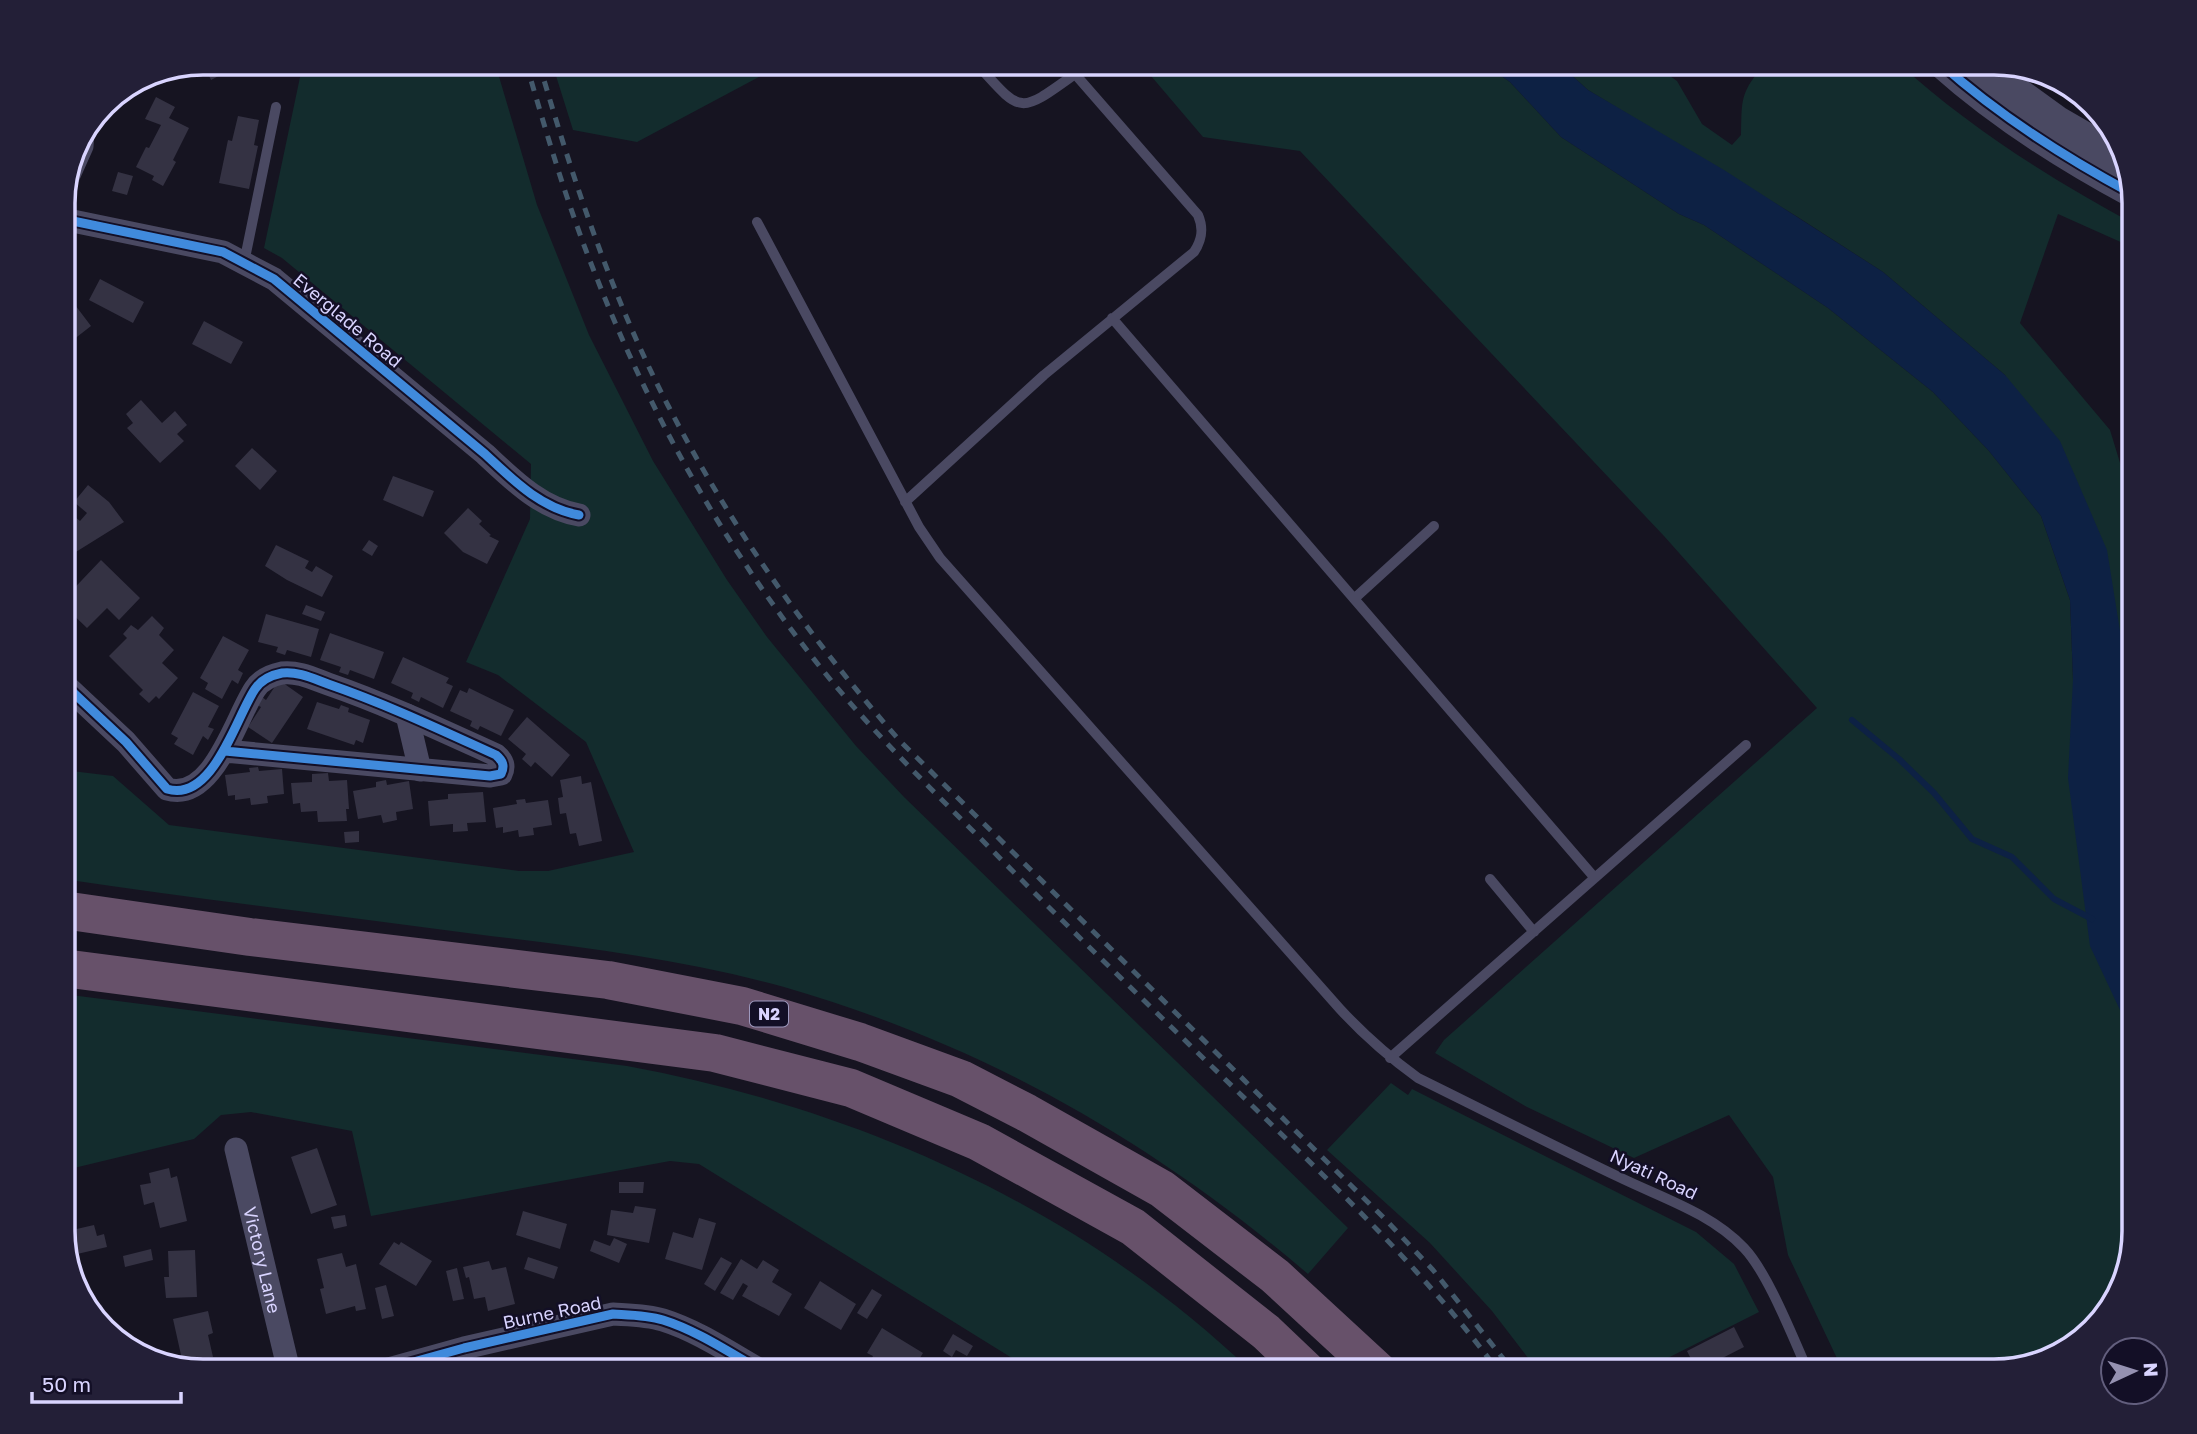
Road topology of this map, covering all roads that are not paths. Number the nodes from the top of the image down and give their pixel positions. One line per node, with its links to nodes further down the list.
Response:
1 (987, 75): 2 (lane)
2 (1074, 75)
3 (1076, 75): 12 (lane)
4 (1953, 75): 8 (street)
5 (1996, 75): 7 (street)
6 (275, 107): 11 (lane)
7 (2110, 150)
8 (2120, 186)
9 (76, 222): 11 (street, Everglade Road)
10 (757, 222): 13 (lane, Nyati Road)
11 (244, 263): 14 (street, Everglade Road)
12 (1112, 318): 13 (lane); 16 (lane)
13 (905, 502): 27 (lane, Nyati Road)
14 (579, 515)
15 (1434, 526): 16 (lane)
16 (1355, 598): 22 (lane)
17 (76, 695): 20 (street)
18 (407, 715): 20 (street); 21 (street); 21 (street)
19 (1746, 745): 22 (lane)
20 (225, 751): 21 (street)
21 (420, 770)
22 (1594, 877): 25 (lane)
23 (1490, 879): 25 (lane)
24 (76, 912): 33 (highway, N2)
25 (1534, 932): 27 (lane)
26 (76, 970): 32 (highway)
27 (1390, 1058): 34 (lane, Nyati Road)
28 (236, 1149): 29 (street, Victory Lane)
29 (286, 1359)
30 (425, 1359): 31 (street, Burne Road)
31 (741, 1359)
32 (1294, 1359)
33 (1365, 1359)
34 (1802, 1359)

